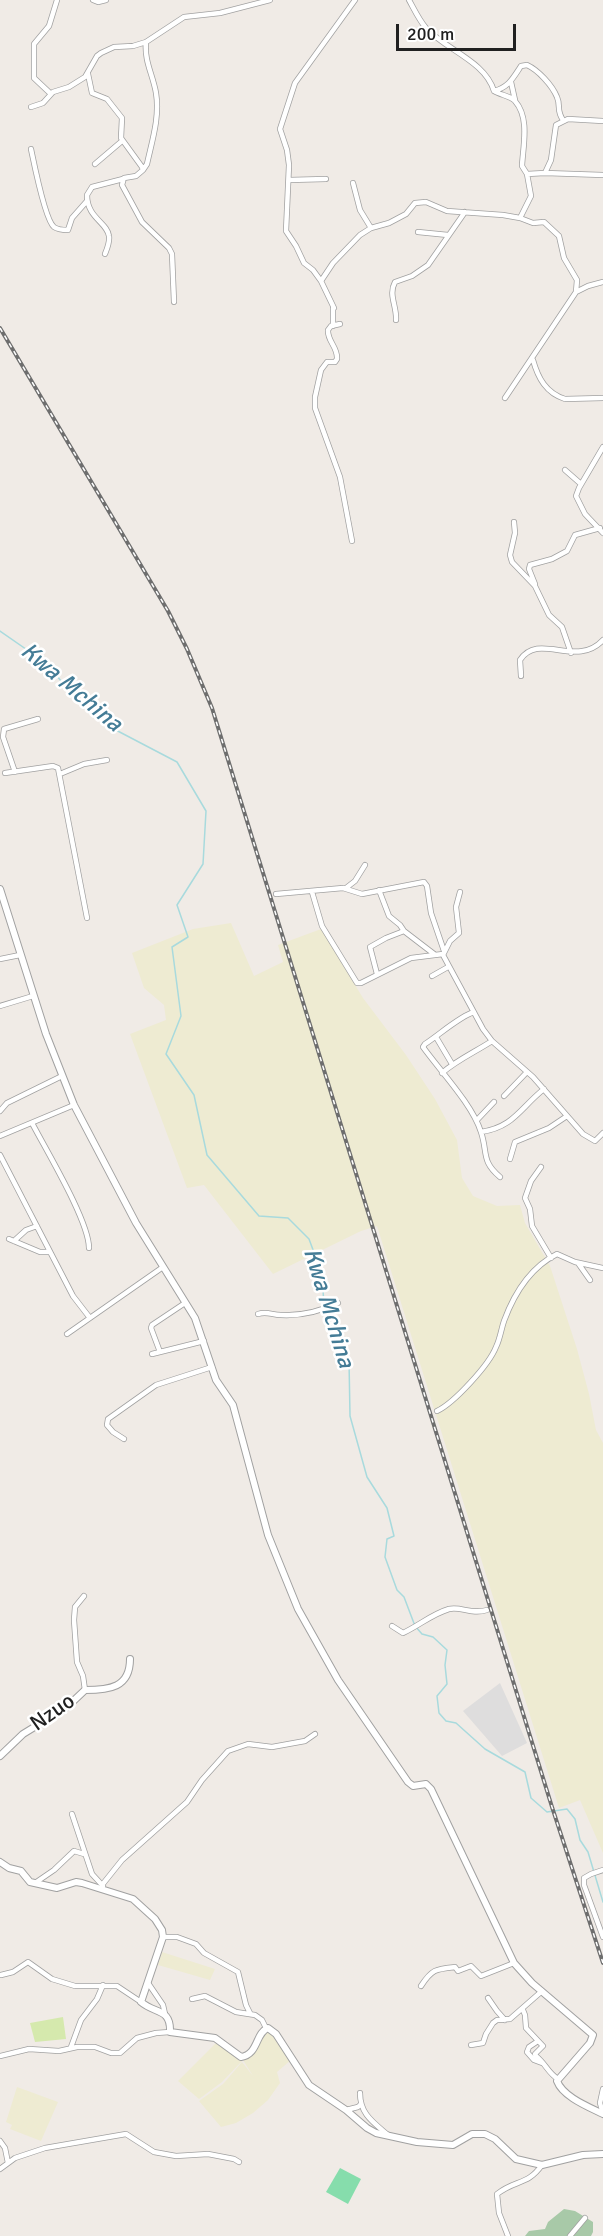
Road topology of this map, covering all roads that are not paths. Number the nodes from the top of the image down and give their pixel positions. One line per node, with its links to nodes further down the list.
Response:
1 (57, 0): 13 (street)
2 (93, 0): 3 (street)
3 (106, 0)
4 (242, 0): 8 (street)
5 (270, 0): 8 (street)
6 (355, 0): 27 (street)
7 (409, 0): 12 (street)
8 (245, 6): 9 (street)
9 (146, 42): 10 (street); 21 (street)
10 (88, 74): 13 (street); 18 (street)
11 (511, 82): 12 (street); 14 (street); 16 (street)
12 (494, 92): 14 (street)
13 (51, 94): 15 (street)
14 (515, 100): 23 (street)
15 (31, 107)
16 (563, 120): 17 (street); 22 (street)
17 (603, 121)
18 (122, 141): 20 (street); 21 (street)
19 (31, 149): 29 (street)
20 (95, 164)
21 (143, 170): 26 (street)
22 (545, 173): 23 (street); 24 (street)
23 (527, 174): 31 (street)
24 (603, 175)
25 (326, 178): 27 (street)
26 (123, 179): 29 (street); 39 (street)
27 (289, 180): 36 (street)
28 (352, 183): 32 (street)
29 (87, 201): 35 (street)
30 (465, 212): 31 (street); 32 (street); 34 (street)
31 (519, 218): 38 (street)
32 (371, 228): 36 (street)
33 (418, 232): 34 (street)
34 (448, 235): 40 (street)
35 (105, 255)
36 (321, 281): 42 (street)
37 (603, 282): 38 (street)
38 (576, 292): 43 (street)
39 (174, 302)
40 (396, 320)
41 (340, 324): 42 (street)
42 (333, 326): 52 (street)
43 (533, 360): 44 (street); 45 (street)
44 (505, 398)
45 (603, 398)
46 (603, 447): 48 (street)
47 (565, 470): 48 (street)
48 (581, 484): 50 (street)
49 (514, 522): 53 (street)
50 (600, 528): 51 (street); 53 (street)
51 (603, 533)
52 (352, 541)
53 (535, 586): 55 (street)
54 (603, 640): 55 (street)
55 (571, 653): 56 (street)
56 (521, 676)
57 (38, 719): 59 (street)
58 (106, 760): 61 (street)
59 (15, 772): 60 (street); 61 (street)
60 (4, 773)
61 (60, 774): 69 (street)
62 (365, 865): 63 (street)
63 (346, 888): 65 (street); 66 (street)
64 (0, 889): 73 (street)
65 (379, 890): 70 (street); 71 (street)
66 (312, 892): 68 (street); 76 (street)
67 (460, 892): 71 (street)
68 (276, 894)
69 (87, 918)
70 (404, 931): 72 (street); 76 (street)
71 (443, 953): 72 (street); 75 (street)
72 (434, 954): 76 (street)
73 (21, 955): 74 (street); 78 (street)
74 (0, 959)
75 (448, 967): 77 (street); 80 (street)
76 (377, 974)
77 (432, 976)
78 (33, 996): 79 (street); 86 (street)
79 (0, 1006)
80 (474, 1012): 81 (street); 82 (street)
81 (436, 1037): 83 (street); 85 (street)
82 (492, 1041): 83 (street); 84 (street)
83 (452, 1064): 85 (street)
84 (527, 1072): 87 (street); 88 (street)
85 (442, 1073): 93 (street)
86 (62, 1076): 90 (street); 91 (street)
87 (544, 1089): 92 (street); 95 (street)
88 (504, 1096)
89 (494, 1102): 93 (street)
90 (74, 1105): 94 (street); 107 (street)
91 (0, 1111)
92 (567, 1116): 96 (street); 99 (street)
93 (477, 1120): 95 (street)
94 (32, 1123): 97 (street); 103 (street)
95 (481, 1132): 101 (street)
96 (603, 1133)
97 (0, 1136)
98 (0, 1155): 102 (street)
99 (510, 1159)
100 (541, 1167): 105 (street)
101 (500, 1177)
102 (37, 1226): 104 (street); 104 (street)
103 (89, 1248)
104 (50, 1252): 113 (street)
105 (551, 1258): 106 (street); 119 (street)
106 (578, 1263): 108 (street); 109 (street)
107 (163, 1267): 110 (street); 113 (street)
108 (603, 1268)
109 (590, 1280)
110 (185, 1303): 115 (street); 116 (street)
111 (338, 1303): 112 (street)
112 (258, 1314)
113 (90, 1318): 114 (street)
114 (67, 1334)
115 (204, 1341): 116 (street); 118 (street)
116 (160, 1352): 117 (street)
117 (152, 1354)
118 (212, 1367): 120 (street); 137 (street)
119 (438, 1411)
120 (124, 1439)
121 (84, 1596): 125 (street)
122 (487, 1610): 123 (street)
123 (392, 1626)
124 (130, 1659): 125 (street, Nzuo)
125 (85, 1690): 127 (street, Nzuo)
126 (315, 1734): 133 (street)
127 (0, 1756)
128 (72, 1814): 129 (street)
129 (84, 1854): 132 (street); 133 (street)
130 (0, 1862): 132 (street)
131 (603, 1870): 136 (street)
132 (35, 1883): 134 (street)
133 (102, 1885): 134 (street)
134 (109, 1892): 135 (street)
135 (164, 1937): 139 (street); 147 (street)
136 (603, 1937)
137 (514, 1963): 141 (street); 142 (street)
138 (1, 1975): 140 (street)
139 (147, 1982): 145 (street); 148 (street)
140 (103, 1985): 145 (street); 154 (street)
141 (422, 1986)
142 (542, 1991): 146 (street); 157 (street)
143 (488, 1998): 149 (street)
144 (192, 2000): 147 (street)
145 (141, 2002): 148 (street)
146 (523, 2010): 149 (street); 152 (street)
147 (250, 2013): 150 (street)
148 (165, 2014): 151 (street)
149 (505, 2020): 153 (street)
150 (266, 2028): 151 (street); 161 (street)
151 (170, 2032): 154 (street)
152 (538, 2041): 156 (street); 156 (street)
153 (471, 2045)
154 (71, 2048): 155 (street)
155 (0, 2056)
156 (547, 2066): 157 (street)
157 (558, 2079): 162 (street)
158 (603, 2089): 162 (street)
159 (360, 2093): 160 (street)
160 (360, 2105): 161 (street); 163 (street)
161 (346, 2110): 163 (street)
162 (603, 2114)
163 (390, 2137): 168 (street)
164 (0, 2141): 167 (street)
165 (603, 2154): 168 (street)
166 (239, 2162): 167 (street)
167 (8, 2163): 169 (street)
168 (542, 2165): 171 (street)
169 (0, 2169)
170 (585, 2218): 172 (street)
171 (508, 2236)
172 (570, 2236)

